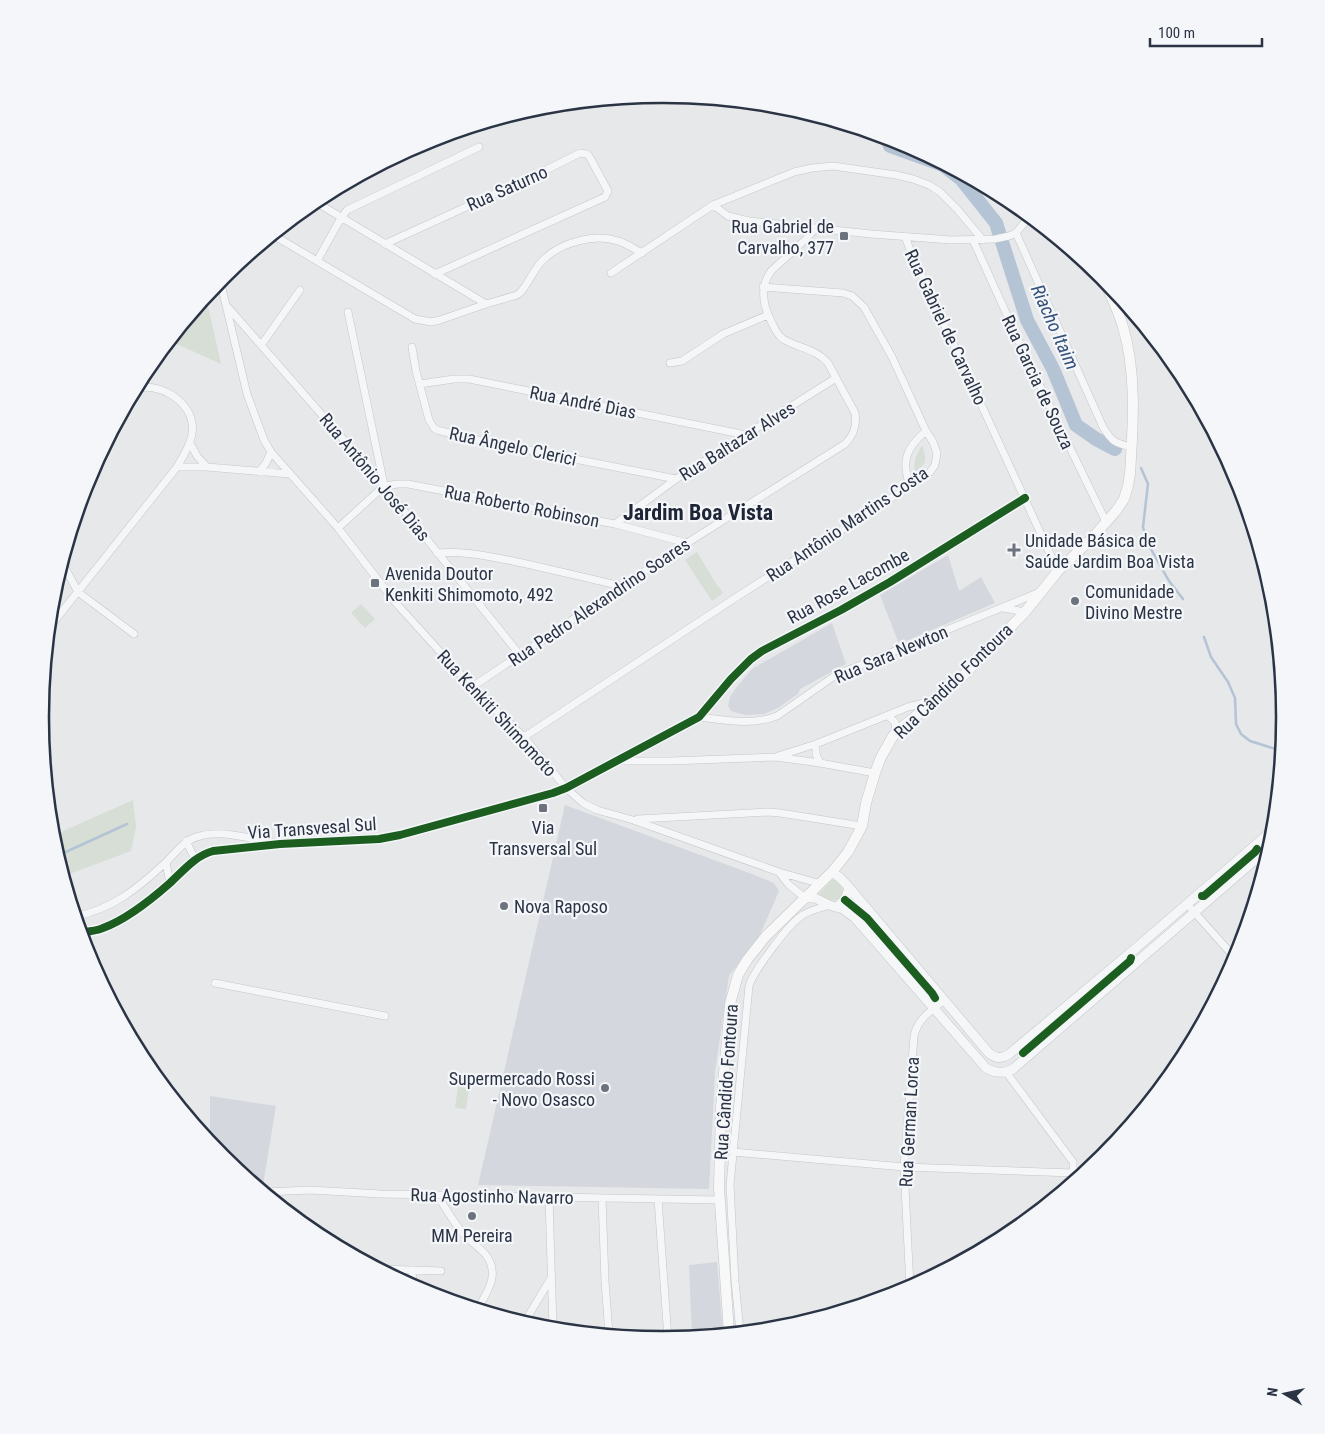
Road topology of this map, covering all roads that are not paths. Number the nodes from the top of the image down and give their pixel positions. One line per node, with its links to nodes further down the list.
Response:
1 (479, 147): 4 (street)
2 (713, 204): 6 (street, Rua Gabriel de Carvalho); 11 (street); 13 (street)
3 (323, 207): 4 (street)
4 (341, 218): 12 (street); 14 (street)
5 (1025, 222): 7 (street)
6 (816, 228): 8 (street, Rua Gabriel de Carvalho); 17 (street)
7 (1013, 235): 11 (street); 34 (street)
8 (905, 236): 10 (street); 43 (street, Rua Gabriel de Carvalho)
9 (279, 238): 14 (street)
10 (973, 240): 11 (street); 44 (street, Rua Garcia de Souza)
11 (982, 240)
12 (385, 244): 16 (street); 16 (street, Rua Saturno)
13 (642, 253): 15 (street); 22 (street)
14 (317, 261): 22 (street)
15 (611, 273)
16 (435, 274): 22 (street)
17 (764, 287): 24 (street, Rua Pedro Alexandrino Soares); 31 (street, Rua Antônio Martins Costa)
18 (222, 290): 21 (street, Rua Kenkiti Shimomoto)
19 (300, 290): 25 (street)
20 (1114, 302): 34 (main road, Rua Cândido Fontoura)
21 (225, 303): 25 (street, Rua Antônio José Dias); 35 (street, Rua Kenkiti Shimomoto)
22 (486, 304)
23 (348, 312): 41 (street)
24 (768, 315): 27 (street); 28 (street, Rua Pedro Alexandrino Soares)
25 (262, 344): 41 (street, Rua Antônio José Dias)
26 (412, 347): 29 (street, Rua Ângelo Clerici)
27 (670, 363)
28 (836, 378): 32 (street, Rua Baltazar Alves); 47 (street, Rua Pedro Alexandrino Soares)
29 (420, 384): 32 (street, Rua André Dias); 40 (street, Rua Ângelo Clerici)
30 (145, 387): 33 (street)
31 (926, 431): 42 (street); 42 (street, Rua Antônio Martins Costa)
32 (746, 434): 40 (street, Rua Baltazar Alves)
33 (190, 443): 36 (street); 37 (street)
34 (1132, 447): 44 (main road, Rua Cândido Fontoura)
35 (271, 452): 38 (street); 39 (street, Rua Kenkiti Shimomoto)
36 (177, 467): 37 (street); 52 (street)
37 (207, 468): 38 (street)
38 (259, 472): 39 (street)
39 (290, 474): 46 (street, Rua Kenkiti Shimomoto)
40 (676, 479): 45 (street, Rua Baltazar Alves)
41 (384, 486): 45 (street, Rua Roberto Robinson); 46 (street); 48 (street, Rua Antônio José Dias)
42 (910, 486): 64 (street, Rua Antônio Martins Costa)
43 (1026, 498): 50 (street, Rua Gabriel de Carvalho); 62 (street, Rua Rose Lacombe)
44 (1106, 522): 50 (main road, Rua Cândido Fontoura)
45 (615, 524): 47 (street, Rua Roberto Robinson)
46 (338, 528): 59 (street, Rua Kenkiti Shimomoto)
47 (687, 543): 51 (street, Rua Pedro Alexandrino Soares)
48 (438, 553): 51 (street); 58 (street, Rua Antônio José Dias)
49 (67, 571): 52 (street)
50 (1058, 571): 53 (main road, Rua Cândido Fontoura)
51 (622, 586): 58 (street, Rua Pedro Alexandrino Soares)
52 (78, 592): 56 (street); 57 (street)
53 (1041, 592): 54 (street, Rua Sara Newton); 55 (main road, Rua Cândido Fontoura)
54 (1003, 608): 55 (street); 62 (street, Rua Sara Newton)
55 (1025, 612): 60 (main road, Rua Cândido Fontoura)
56 (57, 618)
57 (134, 634)
58 (520, 655): 59 (street, Rua Pedro Alexandrino Soares)
59 (472, 686): 64 (street, Rua Kenkiti Shimomoto)
60 (937, 699): 61 (street); 63 (main road, Rua Cândido Fontoura)
61 (888, 716): 63 (street); 65 (street)
62 (699, 717): 67 (street, Via Transvesal Sul)
63 (896, 733): 69 (main road, Rua Cândido Fontoura)
64 (524, 737): 70 (street, Rua Kenkiti Shimomoto)
65 (816, 744): 66 (street); 68 (street)
66 (776, 757): 67 (street); 68 (street)
67 (615, 761): 70 (street, Via Transvesal Sul)
68 (820, 763): 69 (street)
69 (875, 773): 72 (main road, Rua Cândido Fontoura)
70 (566, 788): 71 (street, Rua Kenkiti Shimomoto); 75 (street, Via Transvesal Sul)
71 (633, 820): 72 (street); 79 (street, Rua Kenkiti Shimomoto)
72 (862, 826): 80 (main road, Rua Cândido Fontoura)
73 (186, 841): 75 (street, Via Transvesal Sul); 77 (street); 78 (street)
74 (1263, 842): 85 (street)
75 (280, 844): 77 (street, Via Transvesal Sul)
76 (1260, 856): 87 (street)
77 (195, 859): 81 (street, Via Transvesal Sul)
78 (166, 863): 81 (street); 88 (street)
79 (779, 872): 82 (street, Rua Kenkiti Shimomoto); 84 (street, Rua Kenkiti Shimomoto)
80 (832, 872): 82 (main road, Rua Cândido Fontoura); 83 (street)
81 (170, 883): 89 (street, Via Transvesal Sul)
82 (821, 884): 84 (main road, Rua Cândido Fontoura)
83 (849, 888): 86 (street); 94 (street)
84 (805, 898): 86 (street); 107 (main road, Rua Cândido Fontoura)
85 (1187, 904): 87 (street); 90 (street)
86 (833, 906): 95 (street); 98 (street)
87 (1195, 913): 91 (street); 92 (street)
88 (81, 915)
89 (87, 932)
90 (1136, 948): 92 (street); 94 (street)
91 (1230, 952)
92 (1144, 956): 97 (street)
93 (215, 984): 96 (street)
94 (944, 1000): 95 (street, Rua German Lorca)
95 (934, 1008): 97 (street); 99 (street, Rua German Lorca)
96 (385, 1016)
97 (1006, 1072): 100 (street)
98 (733, 1152): 99 (street); 117 (street)
99 (904, 1167): 101 (street); 113 (street, Rua German Lorca)
100 (1074, 1172)
101 (1068, 1177)
102 (274, 1192): 103 (street, Rua Agostinho Navarro)
103 (437, 1195): 104 (street, Rua Agostinho Navarro); 114 (street)
104 (549, 1197): 105 (street, Rua Agostinho Navarro); 112 (street)
105 (602, 1198): 106 (street, Rua Agostinho Navarro); 119 (street)
106 (658, 1199): 107 (street, Rua Agostinho Navarro); 120 (street)
107 (719, 1200): 118 (main road, Rua Cândido Fontoura)
108 (396, 1270): 109 (street)
109 (412, 1270): 110 (street); 111 (street)
110 (441, 1271)
111 (412, 1277)
112 (551, 1277): 115 (street); 116 (street)
113 (910, 1278)
114 (481, 1303)
115 (528, 1316)
116 (553, 1320)
117 (739, 1325)
118 (729, 1326)
119 (609, 1328)
120 (667, 1331)

